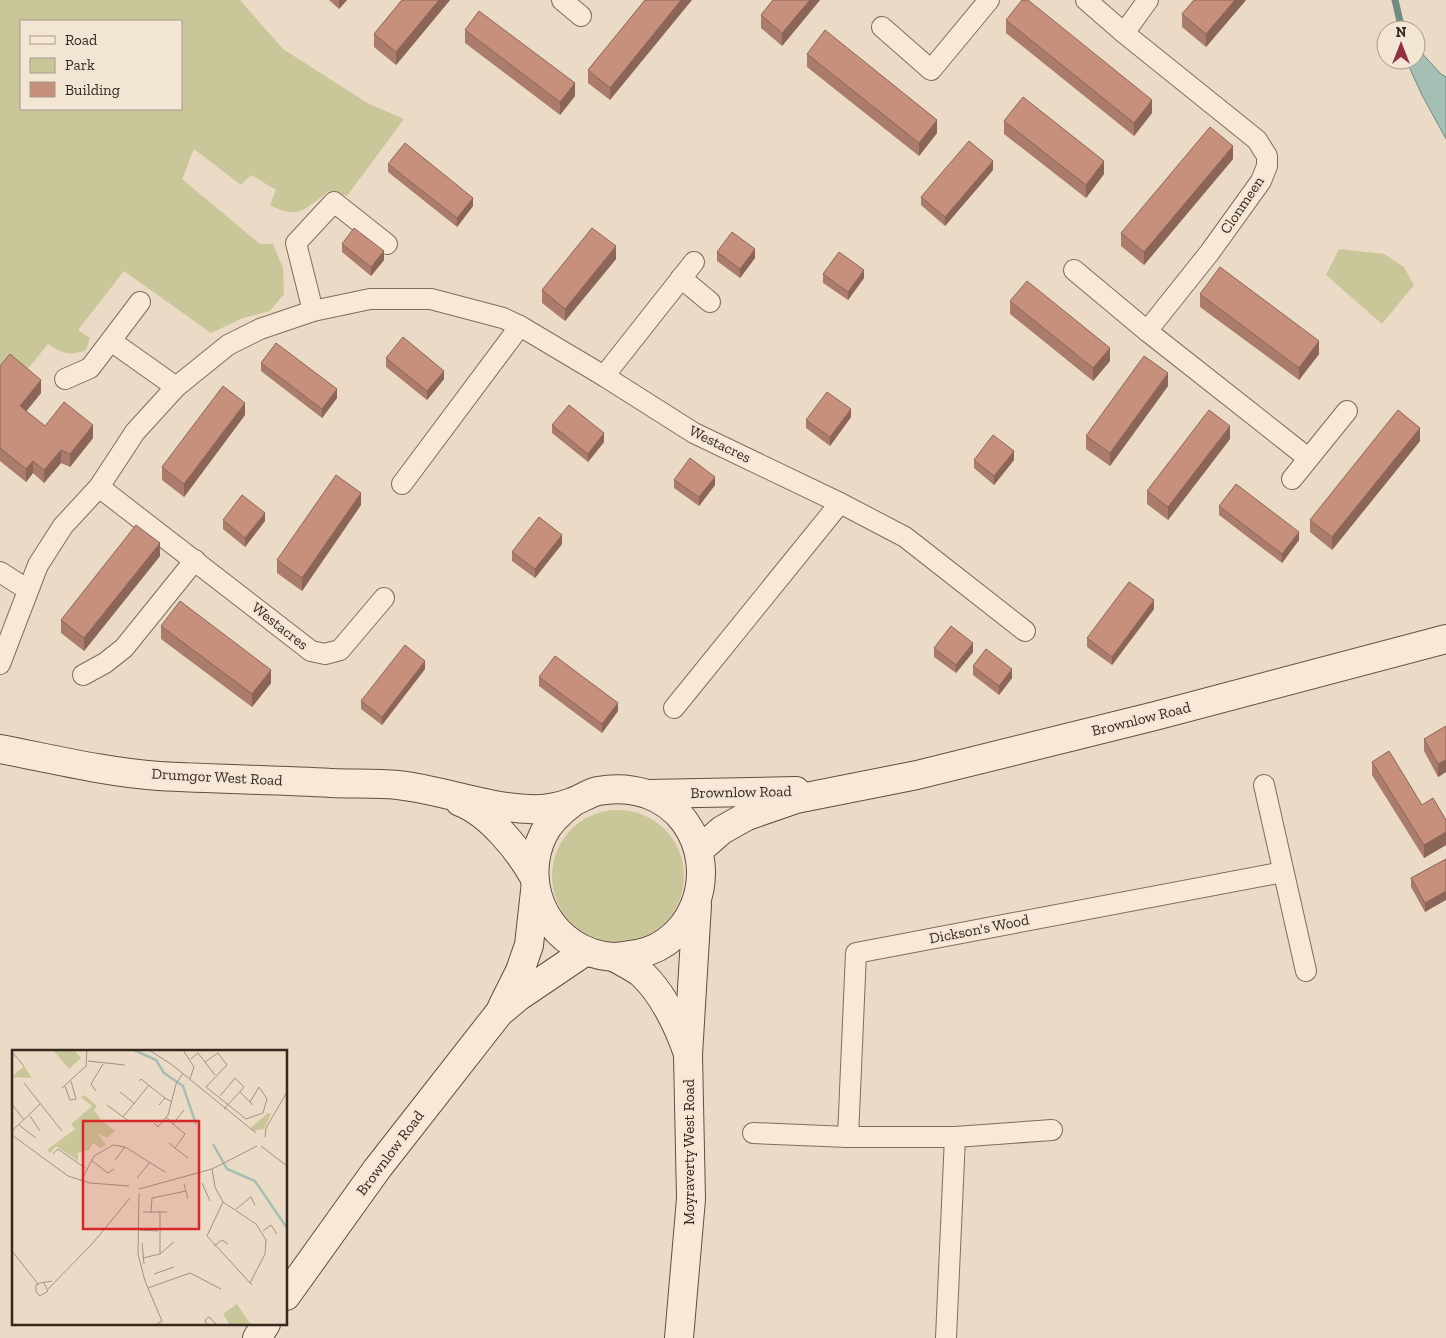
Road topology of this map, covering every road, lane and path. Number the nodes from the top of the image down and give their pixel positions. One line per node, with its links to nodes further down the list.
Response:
1 (562, 0): 5 (street)
2 (989, 0): 6 (street)
3 (1086, 0): 7 (street, Clonmeen)
4 (1148, 0): 7 (street)
5 (581, 16)
6 (882, 27)
7 (1124, 33): 16 (street, Clonmeen)
8 (387, 244): 14 (street)
9 (694, 262): 11 (street)
10 (1074, 270): 16 (street)
11 (681, 278): 13 (street); 18 (street)
12 (140, 302): 17 (street)
13 (710, 302)
14 (313, 311): 15 (street, Westacres); 20 (street, Westacres)
15 (520, 326): 18 (street, Westacres); 24 (street)
16 (1147, 330): 22 (street)
17 (111, 341): 19 (street); 20 (street)
18 (604, 376): 26 (street, Westacres)
19 (65, 379)
20 (176, 386): 25 (street, Westacres)
21 (1347, 411): 22 (street)
22 (1308, 458): 23 (street)
23 (1292, 479)
24 (402, 484)
25 (99, 488): 27 (street, Westacres); 29 (street, Westacres)
26 (840, 503): 31 (street, Westacres); 35 (street)
27 (195, 560): 30 (street, Westacres); 34 (street)
28 (0, 572): 29 (street)
29 (28, 590): 33 (street, Westacres)
30 (384, 598)
31 (1025, 632)
32 (1446, 639): 38 (main road, Brownlow Road)
33 (0, 664)
34 (83, 675)
35 (674, 708)
36 (0, 749): 39 (main road, Drumgor West Road)
37 (1264, 785): 43 (street)
38 (835, 791): 40 (main road, Brownlow Road); 42 (main road, Brownlow Road)
39 (436, 793): 41 (main road, Drumgor West Road); 44 (main road, Drumgor West Road)
40 (648, 794): 41 (main road); 42 (main road)
41 (572, 802): 44 (main road)
42 (699, 850): 45 (main road)
43 (1283, 872): 48 (street); 53 (street, Dickson's Wood)
44 (534, 883): 46 (main road); 49 (main road, Brownlow Road)
45 (698, 901): 47 (main road); 50 (main road, Moyraverty West Road)
46 (586, 951): 47 (main road); 49 (main road, Brownlow Road)
47 (614, 957): 50 (main road, Moyraverty West Road)
48 (1306, 971)
49 (499, 1013): 55 (main road, Brownlow Road)
50 (688, 1055): 58 (main road, Moyraverty West Road)
51 (1052, 1130): 54 (street)
52 (753, 1133): 53 (street)
53 (848, 1137): 54 (street)
54 (955, 1137): 59 (street)
55 (288, 1293)
56 (265, 1326): 57 (main road)
57 (257, 1338)
58 (679, 1338)
59 (946, 1338)

